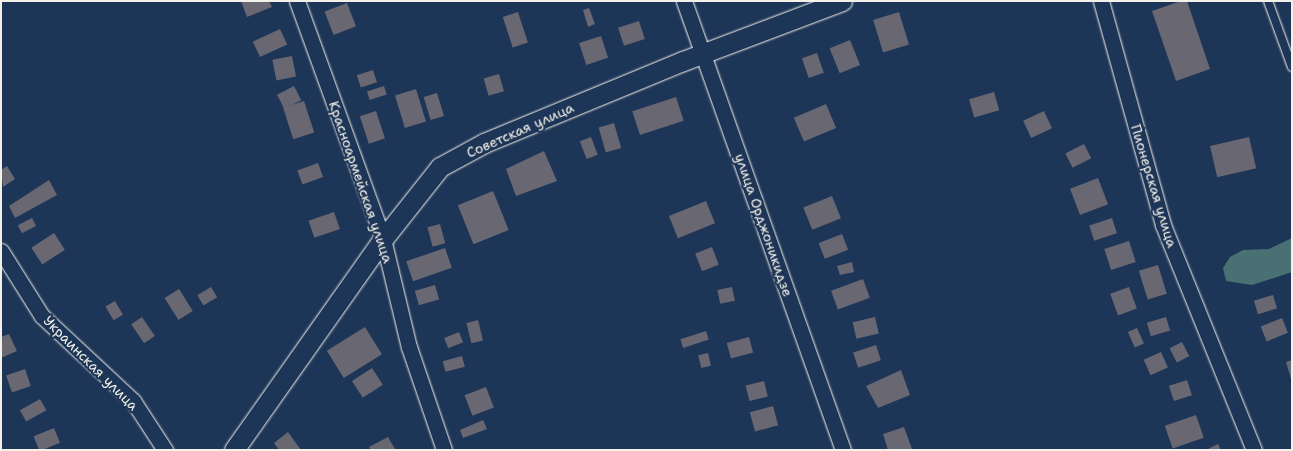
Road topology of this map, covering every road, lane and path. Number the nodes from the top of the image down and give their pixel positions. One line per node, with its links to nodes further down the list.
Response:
1 (297, 1): 8 (street, Красноармейская улица)
2 (684, 1): 6 (street, улица Орджоникидзе)
3 (842, 1): 6 (street, Советская улица)
4 (1101, 1): 14 (street, Пионерская улица)
5 (1268, 1): 7 (lane)
6 (704, 54): 8 (street, Советская улица); 13 (street, улица Орджоникидзе)
7 (1292, 67)
8 (383, 239): 11 (street, Советская улица); 12 (street, Красноармейская улица)
9 (1, 251): 10 (street, Украинская улица)
10 (165, 450)
11 (234, 450)
12 (444, 450)
13 (843, 450)
14 (1254, 450)

